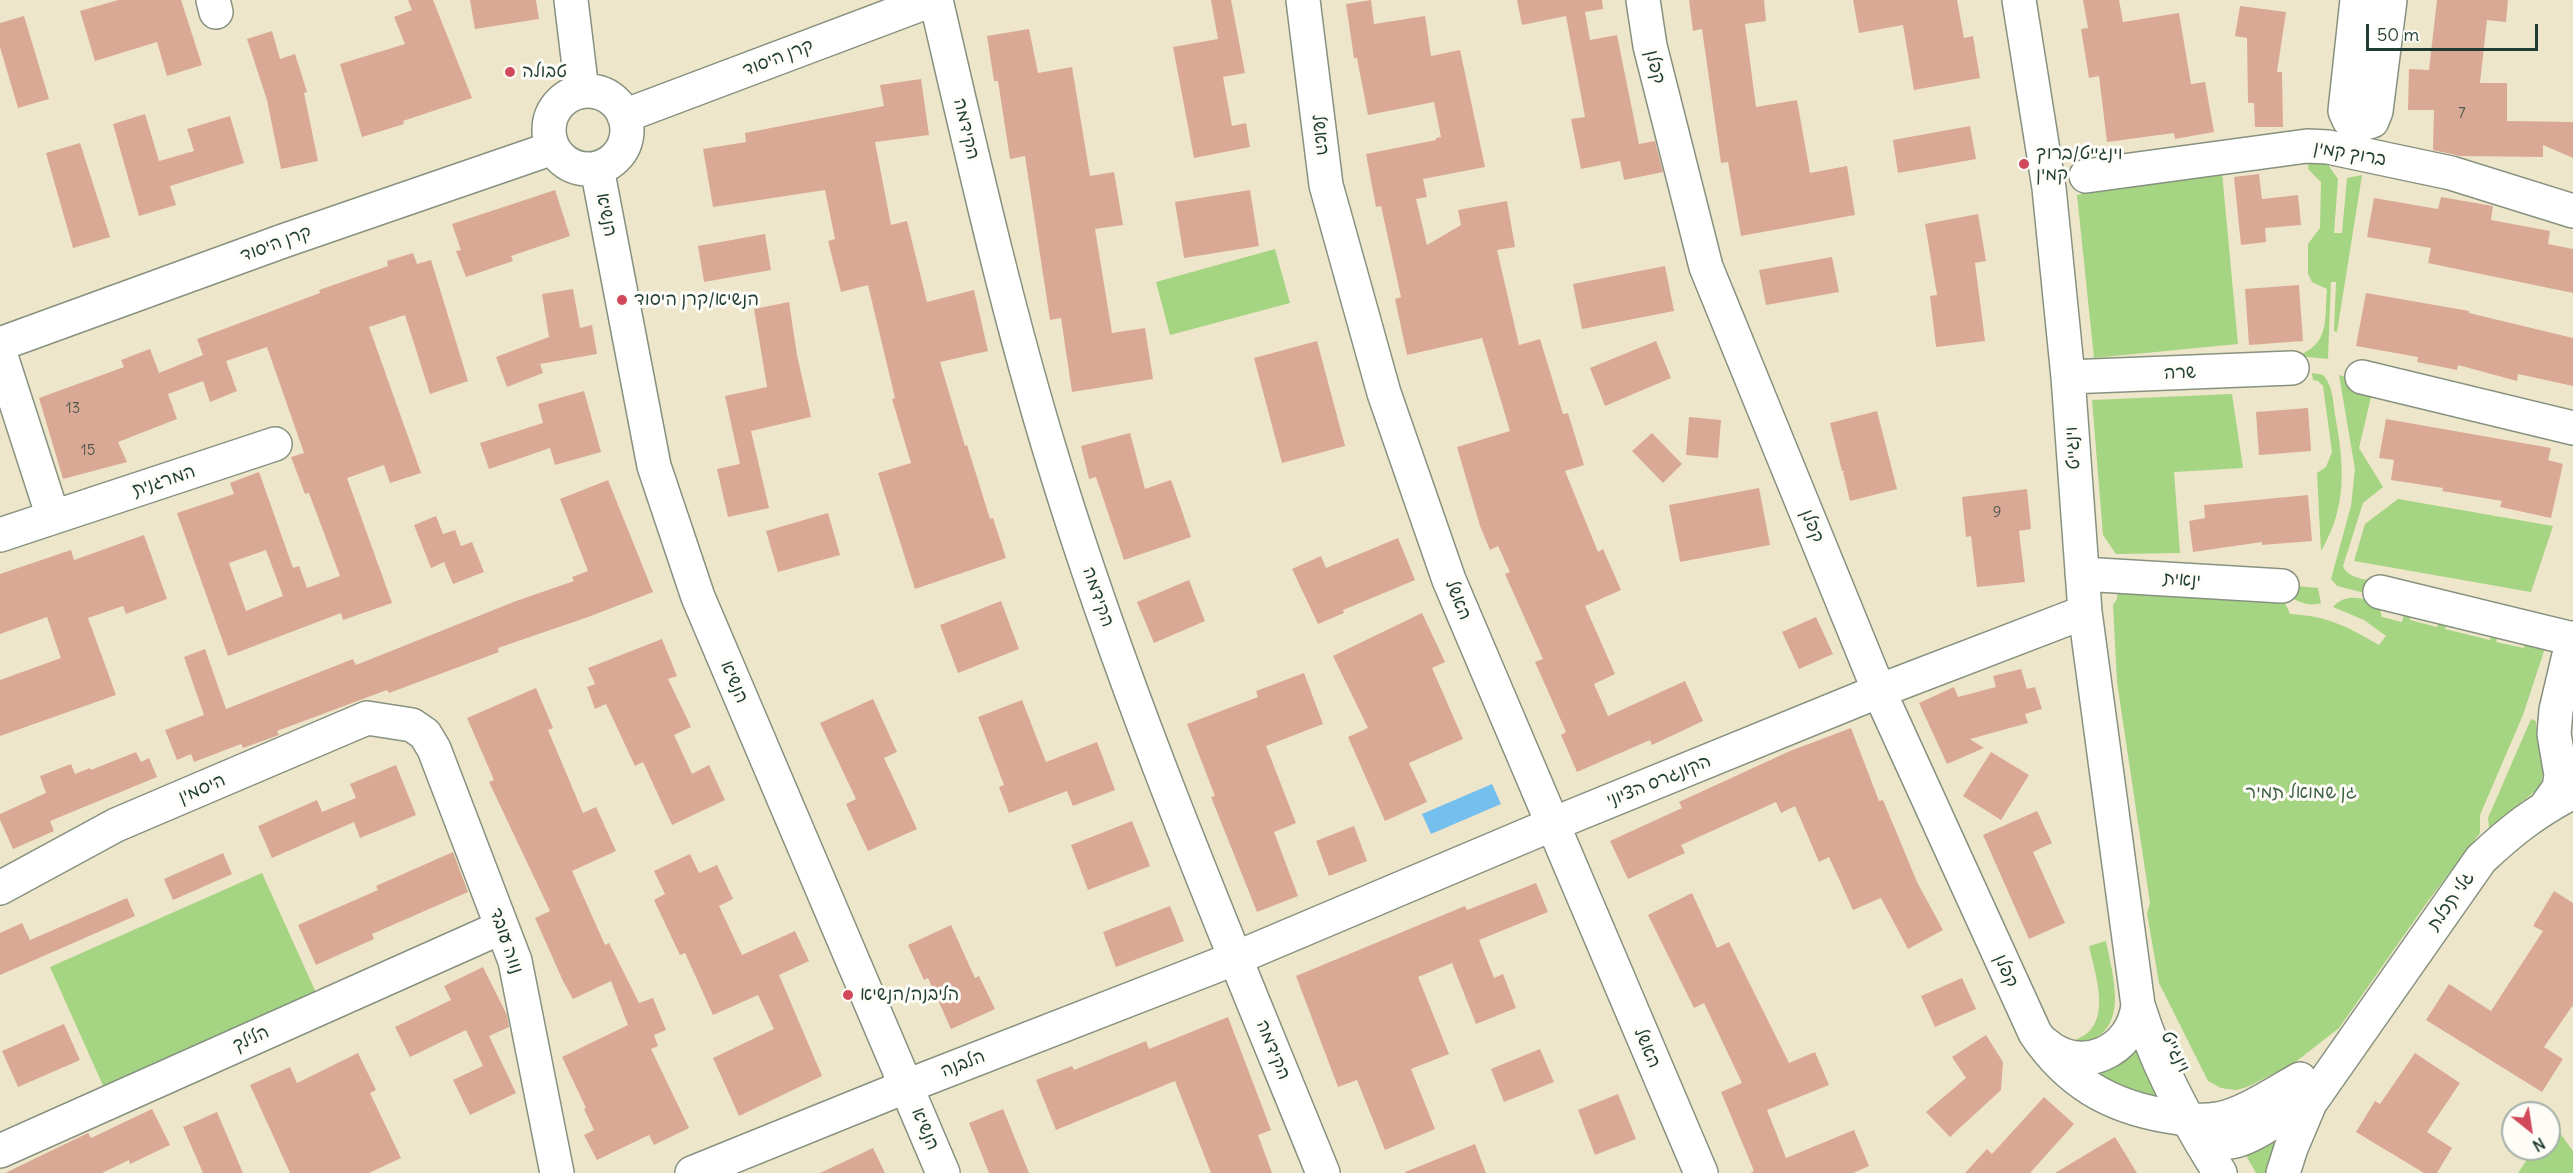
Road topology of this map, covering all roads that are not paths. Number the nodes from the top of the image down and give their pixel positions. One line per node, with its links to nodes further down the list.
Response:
1 (572, 0): 8 (street)
2 (934, 0): 9 (street, קרן היסוד); 36 (street, הקידמה)
3 (1303, 0): 32 (street, האשל)
4 (1643, 0): 28 (street, קפלן)
5 (2019, 0): 17 (street, וינגייט)
6 (2357, 0): 7 (street)
7 (2390, 0)
8 (582, 91): 9 (street); 10 (street)
9 (624, 116): 11 (street)
10 (553, 148): 11 (street); 14 (street, קרן היסוד)
11 (597, 168): 40 (street, הנשיא)
12 (2086, 176): 13 (street, ברוך קמין)
13 (2573, 211)
14 (0, 344)
15 (0, 354): 21 (street)
16 (2292, 368): 17 (street, שרה)
17 (2068, 377): 23 (street, וינגייט)
18 (2362, 377): 19 (street)
19 (2573, 428)
20 (275, 444): 21 (street, המרגנית)
21 (53, 517): 22 (street, המרגנית)
22 (0, 535)
23 (2082, 574): 24 (street, ינאית); 26 (street, וינגייט)
24 (2282, 586)
25 (2380, 592): 27 (street)
26 (2085, 612): 28 (street, הקונגרס הציוני); 34 (street, וינגייט)
27 (2572, 656): 30 (street); 31 (street)
28 (1879, 691): 32 (street, הקונגרס הציוני); 38 (street, קפלן)
29 (412, 725): 33 (street, היסמין); 35 (street, נווה עובד)
30 (2573, 733)
31 (2565, 795): 39 (street, גלי תכלת)
32 (1553, 824): 36 (street, הקונגרס הציוני); 47 (street, האשל)
33 (0, 888)
34 (2122, 897): 37 (street, וינגייט); 41 (street, וינגייט)
35 (502, 927): 42 (street, הלילך); 43 (street, נווה עובד)
36 (1236, 958): 40 (street, הלבנה); 46 (street, הקידמה)
37 (2138, 1005): 38 (street, קפלן); 41 (street, וינגייט)
38 (2035, 1034): 41 (street, קפלן)
39 (2313, 1079): 41 (street); 41 (street, גלי תכלת); 50 (street, גלי תכלת)
40 (907, 1086): 44 (street, הלבנה); 45 (street, הנשיא)
41 (2197, 1118): 48 (street); 49 (street)
42 (0, 1151)
43 (557, 1173)
44 (692, 1173)
45 (943, 1173)
46 (1323, 1173)
47 (1701, 1173)
48 (2220, 1173)
49 (2240, 1173)
50 (2283, 1173)

